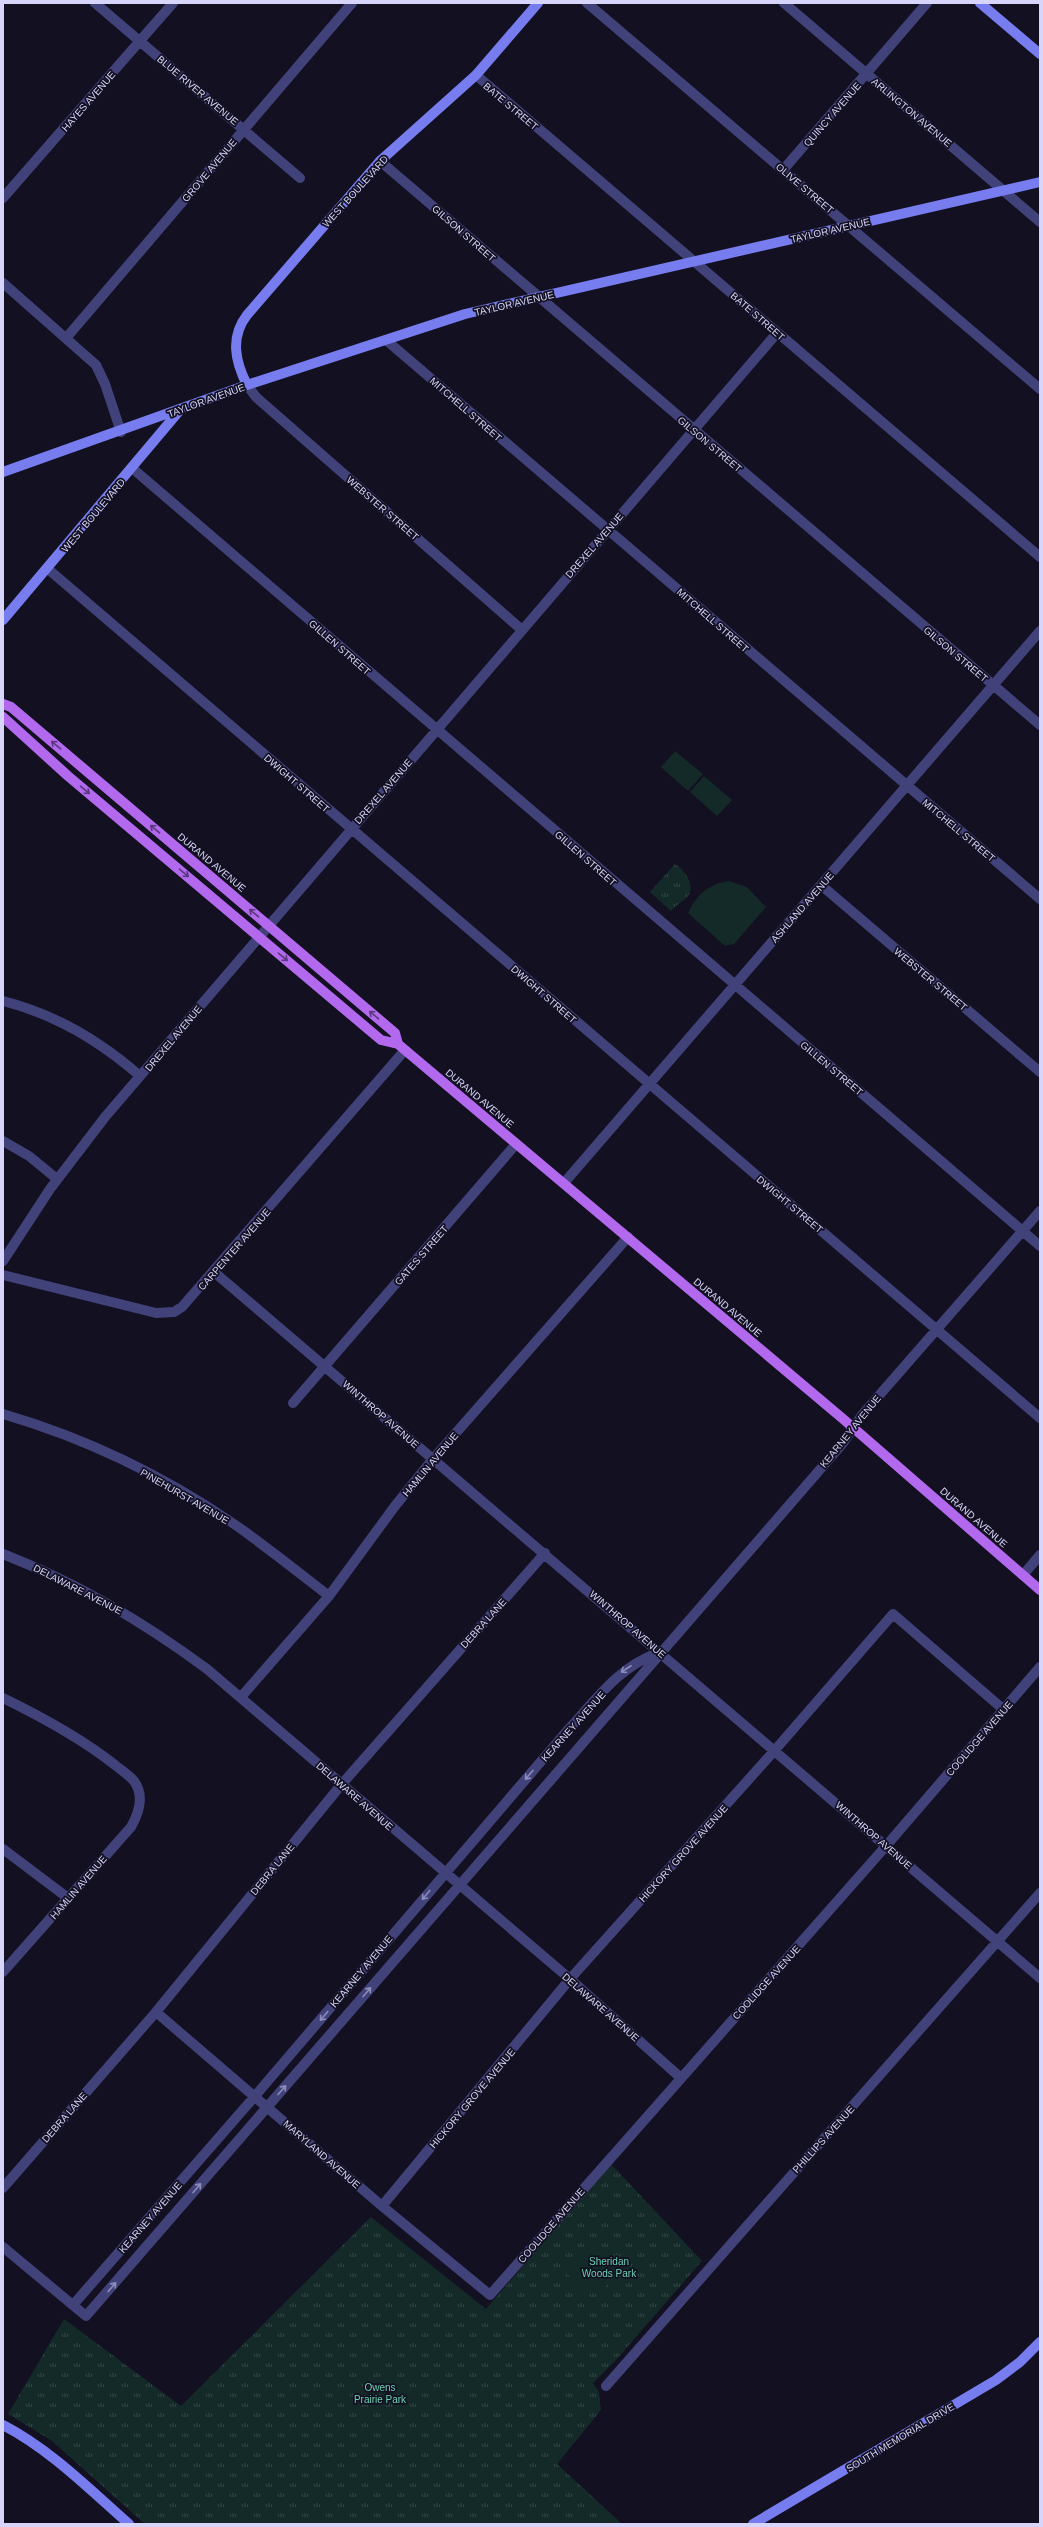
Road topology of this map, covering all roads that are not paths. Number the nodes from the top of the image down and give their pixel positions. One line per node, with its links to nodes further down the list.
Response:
1 (96, 3): 9 (street, BLUE RIVER AVENUE)
2 (173, 3): 9 (street, HAYES AVENUE)
3 (352, 3): 13 (street, GROVE AVENUE)
4 (538, 3): 12 (street, WEST BOULEVARD)
5 (587, 3): 15 (street, OLIVE STREET)
6 (784, 3): 11 (street, ARLINGTON AVENUE)
7 (927, 3): 11 (street, QUINCY AVENUE)
8 (980, 3): 10 (street)
9 (140, 41): 13 (street, BLUE RIVER AVENUE); 19 (street, HAYES AVENUE)
10 (1040, 54)
11 (866, 73): 15 (street, QUINCY AVENUE); 18 (street, ARLINGTON AVENUE)
12 (476, 75): 14 (street, WEST BOULEVARD); 22 (street, BATE STREET)
13 (243, 129): 16 (street, BLUE RIVER AVENUE); 26 (street, GROVE AVENUE)
14 (380, 161): 24 (street, GILSON STREET); 28 (street, WEST BOULEVARD)
15 (783, 170): 21 (street, OLIVE STREET)
16 (300, 178)
17 (1040, 182): 18 (street, TAYLOR AVENUE)
18 (1004, 191): 20 (street, ARLINGTON AVENUE); 21 (street, TAYLOR AVENUE)
19 (3, 198)
20 (1040, 222)
21 (849, 226): 22 (street, TAYLOR AVENUE); 29 (street, OLIVE STREET)
22 (694, 261): 24 (street, TAYLOR AVENUE); 25 (street, BATE STREET)
23 (3, 283): 26 (street)
24 (538, 297): 27 (street, TAYLOR AVENUE); 31 (street, GILSON STREET)
25 (777, 332): 31 (street, DREXEL AVENUE); 36 (street, BATE STREET)
26 (67, 338): 32 (street)
27 (386, 340): 28 (street, TAYLOR AVENUE); 35 (street, MITCHELL STREET)
28 (247, 385): 30 (street, TAYLOR AVENUE); 39 (street, WEBSTER STREET)
29 (1040, 389)
30 (181, 408): 32 (street, TAYLOR AVENUE); 33 (street, WEST BOULEVARD)
31 (694, 430): 35 (street, DREXEL AVENUE); 41 (street, GILSON STREET)
32 (121, 432): 34 (street, TAYLOR AVENUE)
33 (132, 468): 37 (street, WEST BOULEVARD); 45 (street, GILLEN STREET)
34 (3, 472)
35 (608, 530): 39 (street, DREXEL AVENUE); 46 (street, MITCHELL STREET)
36 (1040, 557)
37 (48, 569): 38 (street, WEST BOULEVARD); 47 (street, DWIGHT STREET)
38 (3, 620)
39 (522, 630): 45 (street, DREXEL AVENUE)
40 (1040, 631): 41 (street, ASHLAND AVENUE)
41 (993, 685): 44 (street, GILSON STREET); 46 (street, ASHLAND AVENUE)
42 (3, 704): 50 (main road, DURAND AVENUE, one-way to 42)
43 (3, 717): 51 (main road, DURAND AVENUE, one-way to 51)
44 (1040, 725)
45 (436, 730): 47 (street, DREXEL AVENUE); 52 (street, GILLEN STREET)
46 (907, 785): 48 (street, ASHLAND AVENUE); 49 (street, MITCHELL STREET)
47 (351, 829): 50 (street, DREXEL AVENUE); 57 (street, DWIGHT STREET)
48 (821, 885): 52 (street, ASHLAND AVENUE); 55 (street, WEBSTER STREET)
49 (1040, 899)
50 (268, 925): 51 (street, DREXEL AVENUE); 54 (main road, DURAND AVENUE, one-way to 50)
51 (258, 937): 54 (main road, DURAND AVENUE, one-way to 54); 56 (street, DREXEL AVENUE)
52 (735, 985): 57 (street, ASHLAND AVENUE); 63 (street, GILLEN STREET)
53 (3, 1001): 56 (street)
54 (402, 1047): 59 (main road, DURAND AVENUE); 67 (street, CARPENTER AVENUE)
55 (1040, 1072)
56 (140, 1076): 60 (street, DREXEL AVENUE)
57 (648, 1084): 61 (street, ASHLAND AVENUE); 69 (street, DWIGHT STREET)
58 (3, 1141): 60 (street)
59 (516, 1144): 61 (main road, DURAND AVENUE); 70 (street, GATES STREET)
60 (57, 1179): 66 (street, DREXEL AVENUE)
61 (564, 1183): 64 (main road, DURAND AVENUE)
62 (1040, 1211): 63 (street, KEARNEY AVENUE)
63 (1023, 1231): 65 (street, GILLEN STREET); 69 (street, KEARNEY AVENUE)
64 (628, 1237): 74 (main road, DURAND AVENUE); 75 (street, HAMLIN AVENUE)
65 (1040, 1246)
66 (3, 1261)
67 (214, 1272): 68 (street, CARPENTER AVENUE); 70 (street, WINTHROP AVENUE)
68 (3, 1275)
69 (938, 1330): 73 (street, DWIGHT STREET); 74 (street, KEARNEY AVENUE)
70 (325, 1366): 71 (street, GATES STREET); 75 (street, WINTHROP AVENUE)
71 (293, 1403)
72 (3, 1414): 81 (street, PINEHURST AVENUE)
73 (1040, 1418)
74 (853, 1429): 79 (main road, DURAND AVENUE); 82 (street, KEARNEY AVENUE)
75 (432, 1459): 76 (street, WINTHROP AVENUE); 81 (street, HAMLIN AVENUE)
76 (545, 1553): 82 (street, WINTHROP AVENUE); 88 (street, DEBRA LANE)
77 (3, 1554): 84 (street, DELAWARE AVENUE)
78 (1040, 1555): 79 (street)
79 (1023, 1575): 80 (main road, DURAND AVENUE)
80 (1040, 1590)
81 (329, 1596): 84 (street, HAMLIN AVENUE)
82 (660, 1652): 87 (street, WINTHROP AVENUE); 91 (street, KEARNEY AVENUE, one-way to 91); 92 (street, KEARNEY AVENUE)
83 (1040, 1668): 86 (street, COOLIDGE AVENUE)
84 (241, 1697): 88 (street, DELAWARE AVENUE)
85 (3, 1698): 94 (street, HAMLIN AVENUE)
86 (1004, 1710): 87 (street, HICKORY GROVE AVENUE); 89 (street, COOLIDGE AVENUE)
87 (775, 1750): 89 (street, WINTHROP AVENUE); 98 (street, HICKORY GROVE AVENUE)
88 (341, 1784): 91 (street, DELAWARE AVENUE); 99 (street, DEBRA LANE)
89 (886, 1846): 95 (street, WINTHROP AVENUE); 100 (street, COOLIDGE AVENUE)
90 (3, 1849): 94 (street)
91 (444, 1874): 92 (street, DELAWARE AVENUE); 101 (street, KEARNEY AVENUE, one-way to 101)
92 (458, 1886): 98 (street, DELAWARE AVENUE); 102 (street, KEARNEY AVENUE, one-way to 92)
93 (1040, 1893): 95 (street, PHILLIPS AVENUE)
94 (68, 1898): 96 (street, HAMLIN AVENUE)
95 (998, 1942): 97 (street, WINTHROP AVENUE); 109 (street, PHILLIPS AVENUE)
96 (3, 1972)
97 (1040, 1978)
98 (570, 1979): 100 (street, DELAWARE AVENUE); 104 (street, HICKORY GROVE AVENUE)
99 (156, 2012): 101 (street, MARYLAND AVENUE); 103 (street, DEBRA LANE)
100 (681, 2078): 106 (street, COOLIDGE AVENUE)
101 (255, 2096): 102 (street, MARYLAND AVENUE); 107 (street, KEARNEY AVENUE)
102 (268, 2107): 104 (street, MARYLAND AVENUE); 107 (street, KEARNEY AVENUE, one-way to 102)
103 (3, 2188)
104 (382, 2206): 106 (street, MARYLAND AVENUE)
105 (3, 2248): 107 (street)
106 (490, 2295)
107 (73, 2305)
108 (1040, 2342): 112 (street, SOUTH MEMORIAL DRIVE)
109 (606, 2386)
110 (3, 2425): 111 (street)
111 (128, 2524)
112 (753, 2524)

